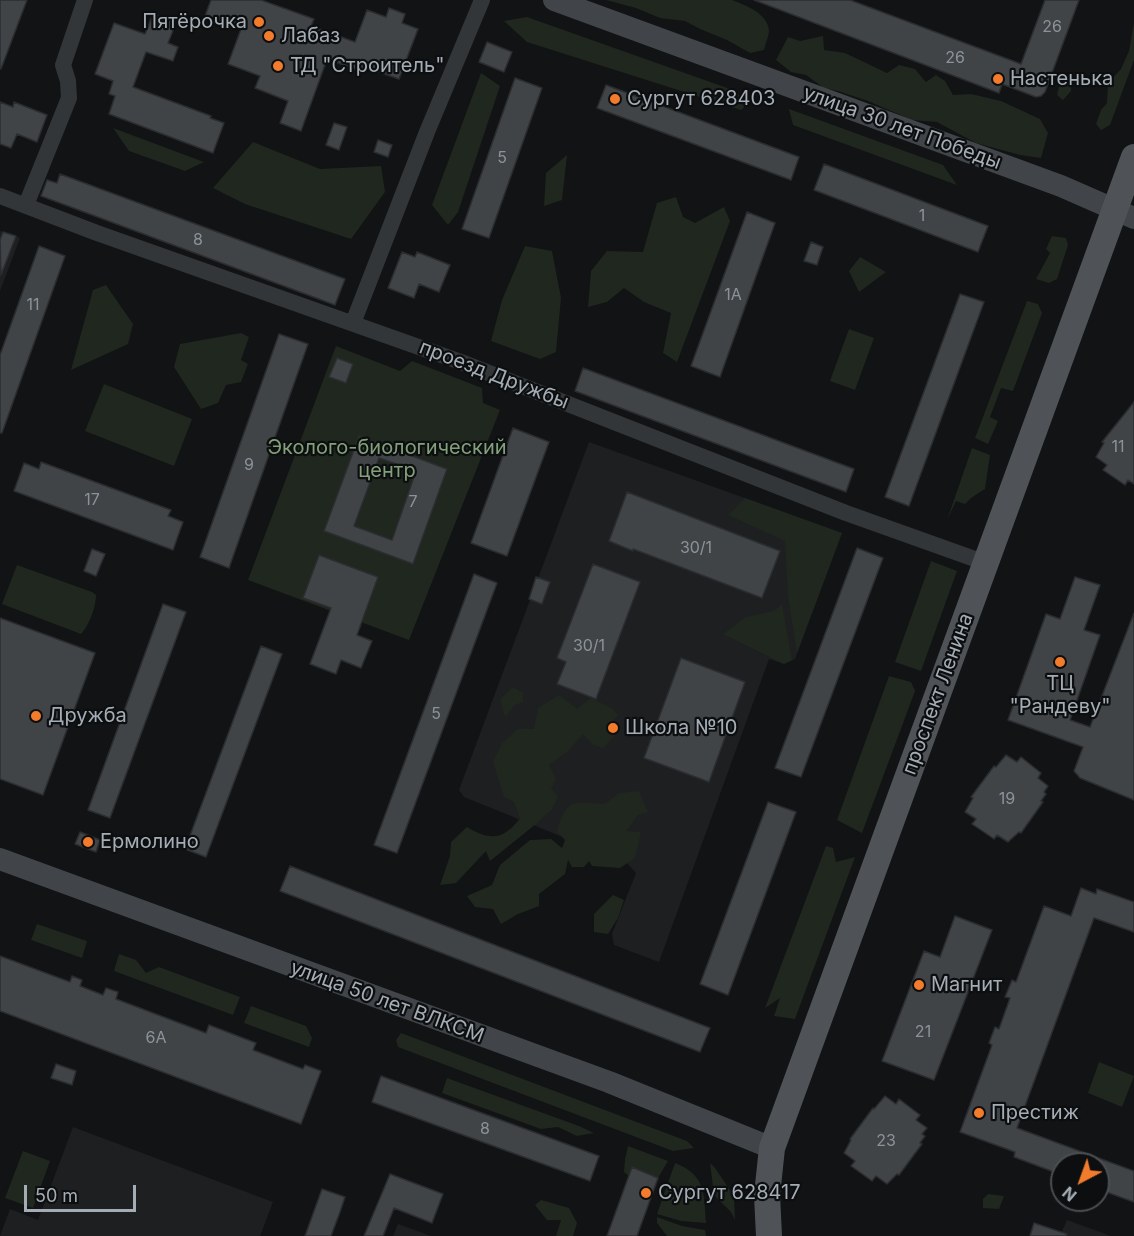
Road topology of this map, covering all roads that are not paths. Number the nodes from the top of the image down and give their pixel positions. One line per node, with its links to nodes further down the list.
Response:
1 (85, 0): 6 (street)
2 (482, 0): 8 (street)
3 (554, 0): 7 (main road, улица 30 лет Победы)
4 (1134, 157): 7 (main road, проспект Ленина)
5 (0, 196): 6 (street, проезд Дружбы)
6 (26, 205): 8 (street, проезд Дружбы)
7 (1124, 214): 9 (main road, проспект Ленина)
8 (353, 323): 9 (street, проезд Дружбы)
9 (986, 562): 11 (main road, проспект Ленина)
10 (0, 859): 11 (main road, улица 50 лет ВЛКСМ)
11 (772, 1148): 12 (main road, проспект Ленина)
12 (769, 1236)

